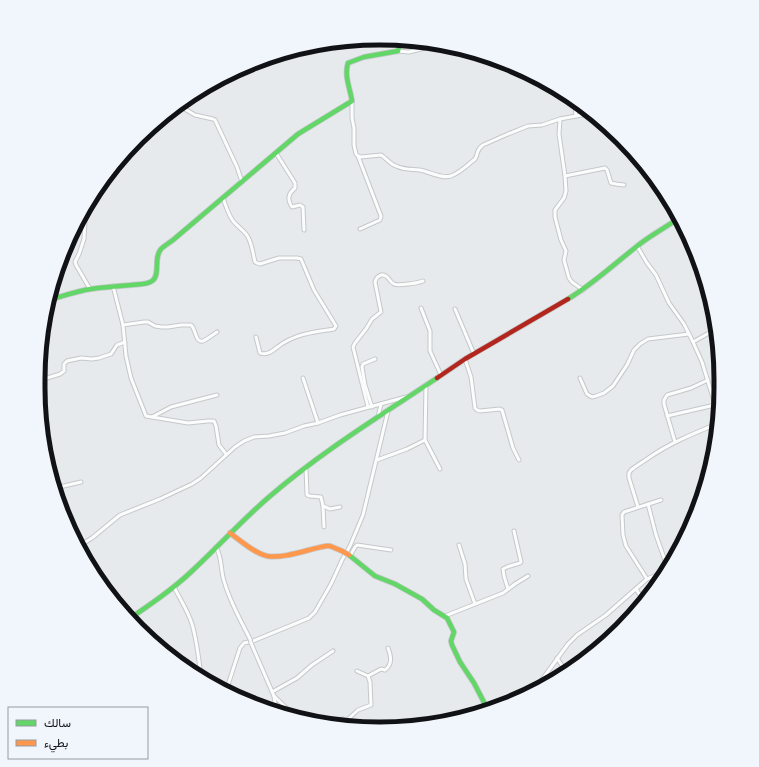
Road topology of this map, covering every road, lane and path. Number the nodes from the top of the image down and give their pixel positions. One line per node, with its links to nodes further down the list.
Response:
1 (399, 46): 3 (street)
2 (424, 48): 3 (street)
3 (398, 51): 4 (street)
4 (352, 101): 10 (street); 11 (street)
5 (184, 108): 13 (street)
6 (575, 108): 8 (street)
7 (583, 114): 8 (street)
8 (576, 116): 9 (street)
9 (560, 119): 11 (street); 12 (street)
10 (276, 153): 13 (street); 19 (street)
11 (358, 156): 18 (street)
12 (565, 176): 14 (street); 24 (street)
13 (242, 182): 15 (street)
14 (624, 185)
15 (223, 198): 22 (street); 32 (street)
16 (674, 221): 20 (street)
17 (85, 222): 23 (street)
18 (360, 229)
19 (304, 230)
20 (637, 246): 24 (street); 31 (street)
21 (423, 281): 49 (street)
22 (114, 286): 23 (street); 28 (street)
23 (90, 289): 25 (street)
24 (583, 290): 35 (street)
25 (55, 298)
26 (421, 308): 38 (street)
27 (456, 309): 35 (street)
28 (123, 325): 29 (street); 33 (street)
29 (217, 332)
30 (710, 332): 34 (street)
31 (689, 334): 34 (street); 40 (street)
32 (256, 337)
33 (125, 342): 41 (street); 52 (street)
34 (693, 342): 42 (street)
35 (474, 354): 37 (street)
36 (375, 359): 49 (street)
37 (465, 359): 38 (street); 60 (street)
38 (441, 375): 43 (street)
39 (303, 378): 54 (street)
40 (580, 378)
41 (45, 379)
42 (708, 380): 46 (street); 51 (street)
43 (426, 385): 45 (street); 56 (street)
44 (217, 395): 52 (street)
45 (413, 395): 47 (street); 50 (street)
46 (713, 399)
47 (381, 404): 49 (street); 53 (street)
48 (713, 405): 51 (street)
49 (370, 407): 54 (street)
50 (388, 411): 53 (street); 59 (street)
51 (667, 416): 57 (street)
52 (152, 417): 58 (street)
53 (378, 417): 61 (street)
54 (318, 423): 58 (street)
55 (711, 426): 57 (street)
56 (424, 440): 59 (street); 62 (street)
57 (675, 442): 69 (street)
58 (226, 454): 73 (street)
59 (377, 460): 97 (street)
60 (519, 460)
61 (306, 468): 67 (street); 72 (street)
62 (440, 469)
63 (81, 482): 64 (street)
64 (60, 487)
65 (661, 500): 66 (street)
66 (648, 504): 69 (street); 78 (street)
67 (323, 506): 68 (street); 70 (street)
68 (340, 507)
69 (638, 507): 81 (street)
70 (324, 527)
71 (514, 532): 83 (street)
72 (230, 533): 75 (street); 77 (street, bridge)
73 (84, 543)
74 (459, 545): 86 (street)
75 (216, 547): 82 (street); 98 (street, bridge)
76 (391, 550): 77 (street)
77 (350, 555): 88 (street)
78 (665, 562)
79 (657, 575): 81 (street)
80 (528, 576): 83 (street)
81 (647, 579): 84 (street)
82 (174, 587): 87 (street); 93 (street)
83 (508, 589): 86 (street)
84 (636, 589): 85 (street); 91 (street)
85 (641, 596)
86 (475, 604): 88 (street)
87 (135, 615)
88 (445, 616): 100 (street)
89 (388, 648): 95 (street)
90 (333, 651): 98 (street)
91 (557, 658): 92 (street); 96 (street)
92 (563, 667)
93 (200, 670)
94 (357, 671): 95 (street)
95 (368, 676): 102 (street)
96 (542, 680)
97 (228, 686)
98 (273, 694): 99 (street); 101 (street)
99 (275, 705)
100 (485, 705)
101 (288, 710)
102 (349, 720)

